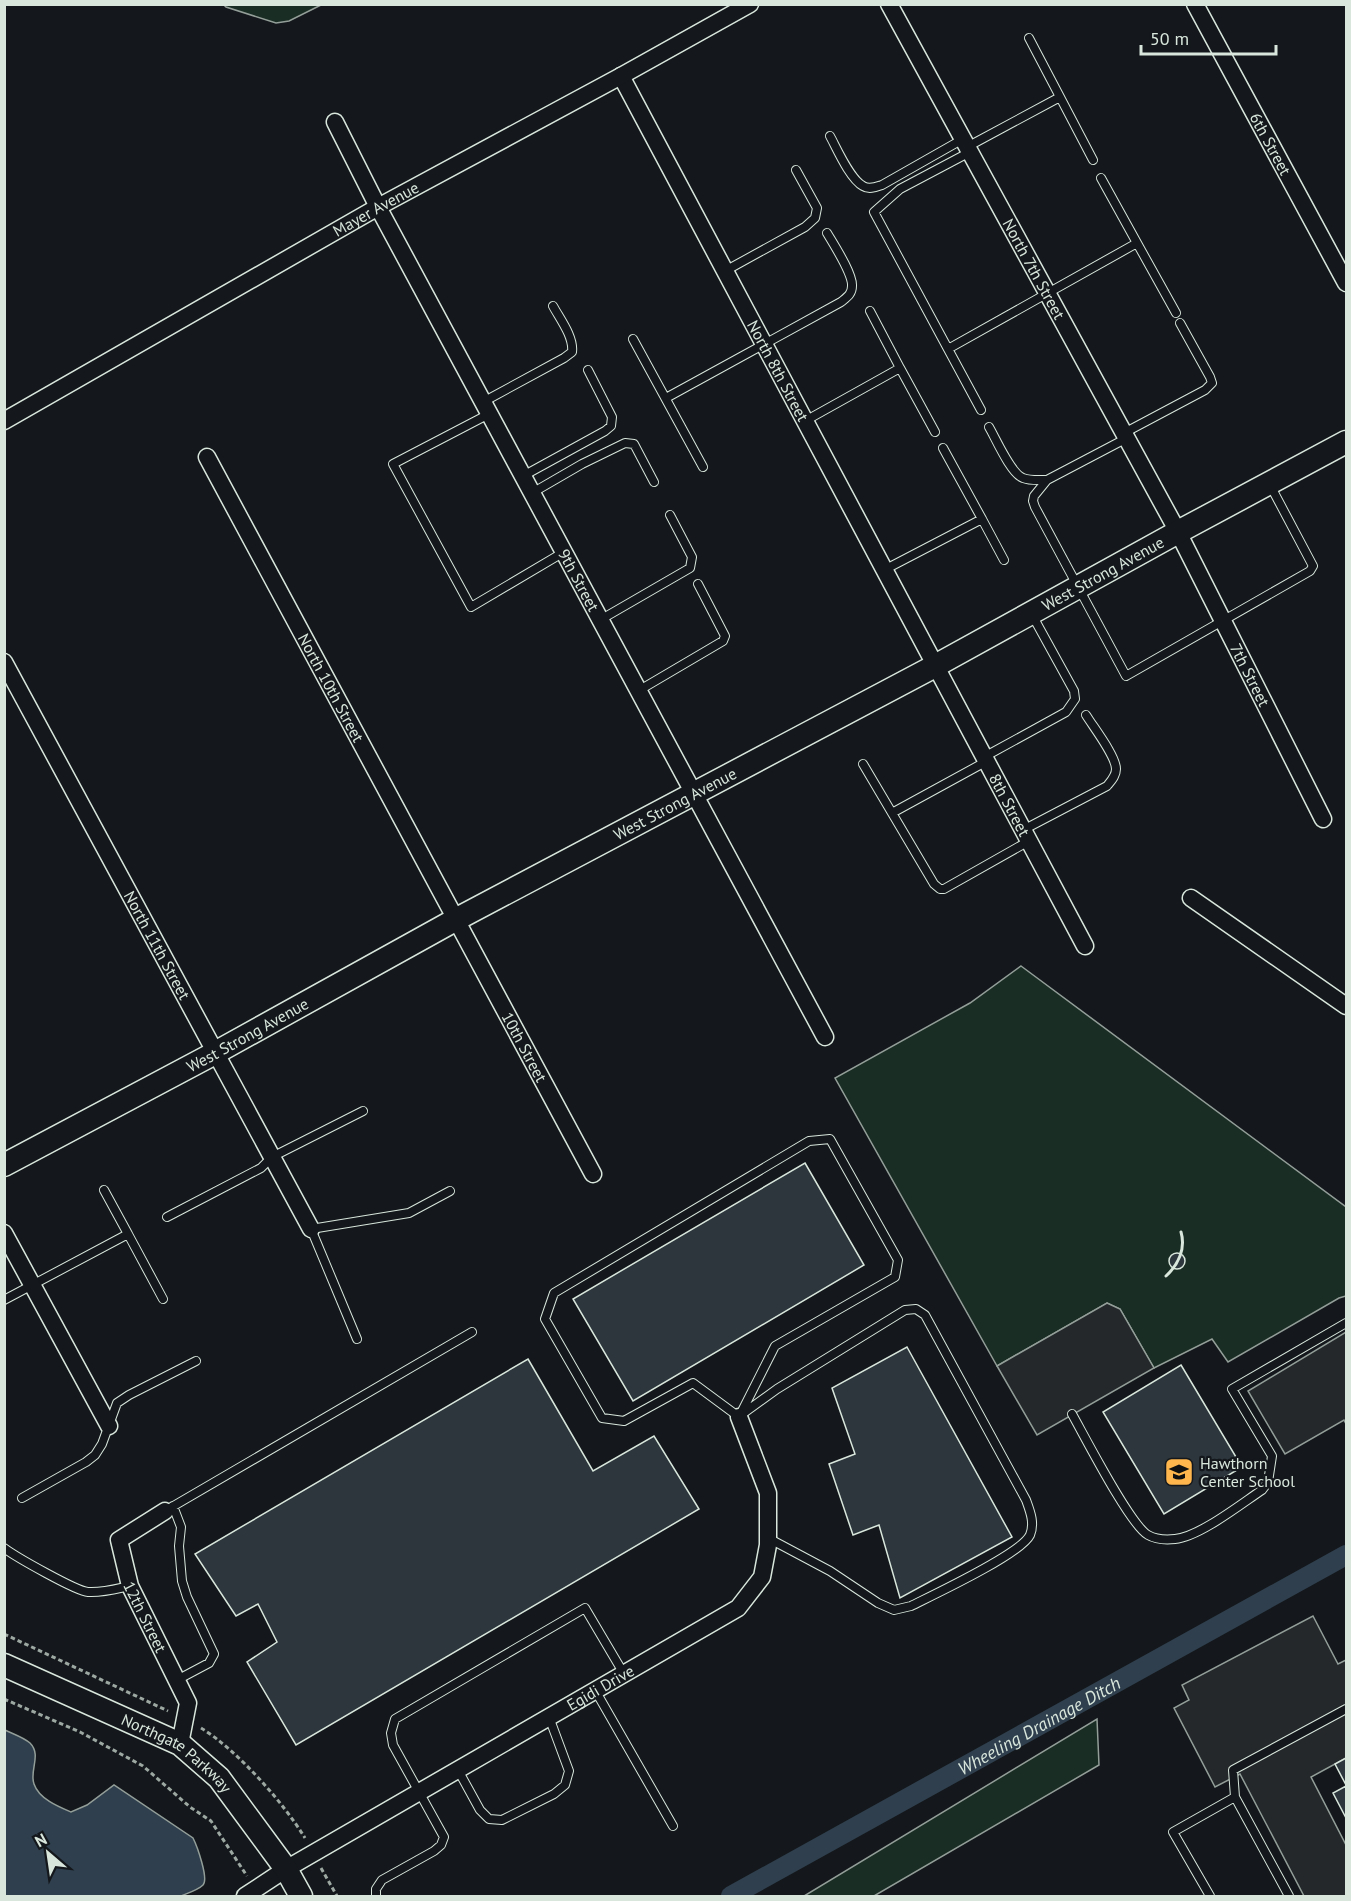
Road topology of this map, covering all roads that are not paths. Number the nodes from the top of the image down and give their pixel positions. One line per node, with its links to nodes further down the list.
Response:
1 (750, 4): 5 (street, Mayer Avenue)
2 (889, 4): 9 (street, North 7th Street)
3 (1196, 4): 17 (street, 6th Street)
4 (1029, 38): 6 (lane)
5 (621, 76): 13 (street, Mayer Avenue); 16 (street, North 8th Street)
6 (1060, 97): 9 (lane); 10 (lane)
7 (335, 122): 13 (street, 9th Street)
8 (830, 136): 9 (lane)
9 (967, 146): 18 (street, North 7th Street); 25 (lane)
10 (1093, 160)
11 (796, 170): 16 (lane)
12 (1101, 178): 15 (lane)
13 (378, 207): 29 (street, 9th Street); 31 (street, Mayer Avenue)
14 (827, 233): 24 (lane)
15 (1137, 243): 18 (lane); 21 (lane)
16 (725, 271): 24 (street, North 8th Street)
17 (1347, 283)
18 (1047, 292): 25 (lane); 35 (street, North 7th Street)
19 (553, 306): 29 (lane)
20 (870, 311): 26 (lane)
21 (1176, 313)
22 (1180, 322): 35 (lane)
23 (633, 339): 28 (lane)
24 (764, 344): 28 (lane); 32 (street, North 8th Street)
25 (948, 349): 30 (lane)
26 (900, 369): 32 (lane); 34 (lane)
27 (588, 370): 40 (lane)
28 (666, 398): 39 (lane)
29 (486, 408): 40 (street, 9th Street); 48 (lane)
30 (981, 410)
31 (4, 421)
32 (805, 421): 50 (street, North 8th Street)
33 (989, 427): 41 (lane)
34 (935, 432)
35 (1125, 436): 41 (lane); 47 (street, North 7th Street)
36 (1347, 442): 43 (street, West Strong Avenue)
37 (943, 448): 46 (lane)
38 (207, 457): 67 (street, North 10th Street)
39 (703, 467)
40 (523, 476): 44 (street, 9th Street)
41 (1047, 480): 52 (lane)
42 (654, 482): 44 (lane)
43 (1269, 483): 47 (street, West Strong Avenue); 55 (lane)
44 (532, 493): 48 (street, 9th Street)
45 (670, 515): 54 (lane)
46 (982, 519): 49 (lane); 50 (lane)
47 (1178, 532): 52 (street, West Strong Avenue); 55 (street, 7th Street)
48 (564, 552): 54 (street, 9th Street)
49 (1004, 560)
50 (884, 570): 57 (street, North 8th Street)
51 (698, 584): 58 (lane)
52 (1077, 587): 53 (street, West Strong Avenue); 55 (lane)
53 (1031, 613): 57 (street, West Strong Avenue); 60 (lane)
54 (600, 620): 58 (street, 9th Street)
55 (1223, 621): 64 (street, 7th Street)
56 (4, 662): 71 (street, North 11th Street)
57 (935, 666): 60 (street, 8th Street); 62 (street, West Strong Avenue)
58 (639, 691): 62 (street, 9th Street)
59 (1086, 715): 65 (lane)
60 (985, 759): 63 (lane); 65 (street, 8th Street)
61 (863, 764): 63 (lane)
62 (694, 794): 67 (street, West Strong Avenue); 70 (street, 9th Street)
63 (892, 813): 65 (lane)
64 (1323, 819)
65 (1026, 835): 68 (street, 8th Street)
66 (1191, 898): 69 (street)
67 (455, 920): 71 (street, West Strong Avenue); 75 (street, 10th Street)
68 (1085, 946)
69 (1347, 1006)
70 (825, 1037)
71 (215, 1053): 73 (street, North 11th Street); 74 (street, West Strong Avenue)
72 (363, 1111): 73 (lane)
73 (272, 1157): 78 (lane); 79 (street, North 11th Street)
74 (4, 1165)
75 (593, 1174)
76 (104, 1190): 81 (lane)
77 (450, 1191): 79 (lane)
78 (167, 1217)
79 (310, 1229): 87 (lane)
80 (4, 1233): 82 (street)
81 (128, 1234): 82 (lane); 83 (lane)
82 (33, 1285): 84 (lane); 91 (street)
83 (163, 1299)
84 (4, 1300)
85 (1347, 1323): 89 (lane)
86 (472, 1332): 93 (lane)
87 (357, 1340)
88 (196, 1361): 91 (lane)
89 (1072, 1414)
90 (739, 1417): 90 (lane); 94 (street, Egidi Drive); 94 (lane)
91 (109, 1426): 92 (lane)
92 (22, 1498)
93 (169, 1508): 96 (street, 12th Street); 99 (lane)
94 (768, 1539): 98 (street, Egidi Drive)
95 (4, 1548): 96 (lane)
96 (130, 1586): 99 (street, 12th Street)
97 (4, 1665): 103 (street, Northgate Parkway)
98 (624, 1674): 100 (street, Egidi Drive); 105 (lane)
99 (177, 1680): 103 (street, 12th Street)
100 (595, 1690): 102 (street, Egidi Drive); 107 (lane)
101 (1347, 1709): 106 (lane)
102 (549, 1717): 104 (street, Egidi Drive); 104 (lane)
103 (180, 1744): 108 (street, Northgate Parkway)
104 (458, 1770): 105 (street, Egidi Drive)
105 (419, 1792): 108 (street, Egidi Drive); 111 (lane)
106 (1235, 1797): 112 (lane); 113 (lane)
107 (673, 1826)
108 (286, 1869): 109 (street, Egidi Drive); 110 (street, Northgate Parkway)
109 (251, 1893)
110 (301, 1896)
111 (376, 1896)
112 (1210, 1896)
113 (1289, 1896)

